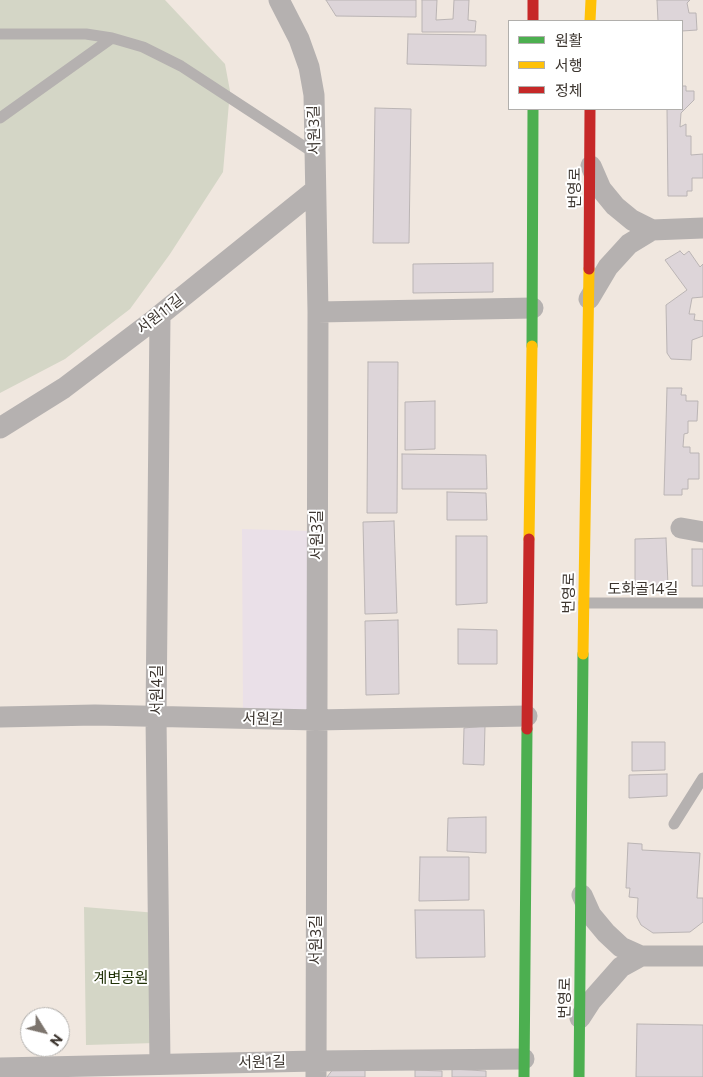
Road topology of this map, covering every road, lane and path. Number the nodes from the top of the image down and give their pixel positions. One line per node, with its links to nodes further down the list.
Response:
1 (279, 0): 11 (street, 서원3길)
2 (534, 0): 4 (main road)
3 (590, 0): 5 (main road)
4 (533, 20)
5 (590, 20)
6 (0, 34): 7 (lane)
7 (112, 38): 10 (lane); 11 (lane)
8 (533, 110): 17 (main road)
9 (590, 110): 12 (main road, 번영로)
10 (0, 118)
11 (314, 153): 13 (street, 서원3길)
12 (590, 165): 15 (street); 16 (main road, 번영로)
13 (314, 191): 18 (street, 서원3길); 19 (street, 서원11길)
14 (703, 228): 15 (street)
15 (652, 230): 16 (street)
16 (589, 299): 24 (main road, 번영로)
17 (533, 308): 18 (street); 25 (main road)
18 (318, 312): 28 (street, 서원3길)
19 (160, 315): 20 (street, 서원11길); 27 (street, 서원4길)
20 (0, 428)
21 (681, 528): 22 (street)
22 (703, 532)
23 (703, 603): 24 (lane, 도화골14길)
24 (584, 604): 31 (main road, 번영로)
25 (527, 716): 28 (street, 서원길); 37 (main road)
26 (0, 717): 27 (street, 서원길)
27 (156, 717): 28 (street, 서원길); 35 (street, 서원4길)
28 (316, 720): 38 (street, 서원3길)
29 (703, 778): 30 (lane)
30 (674, 824)
31 (581, 892): 32 (street); 34 (main road, 번영로)
32 (641, 956): 33 (street); 34 (street)
33 (703, 956)
34 (580, 1018): 39 (main road, 번영로)
35 (160, 1064): 36 (street, 서원1길); 38 (street, 서원1길)
36 (0, 1068)
37 (524, 1068): 38 (street, 서원1길)
38 (316, 1069)
39 (579, 1077)

